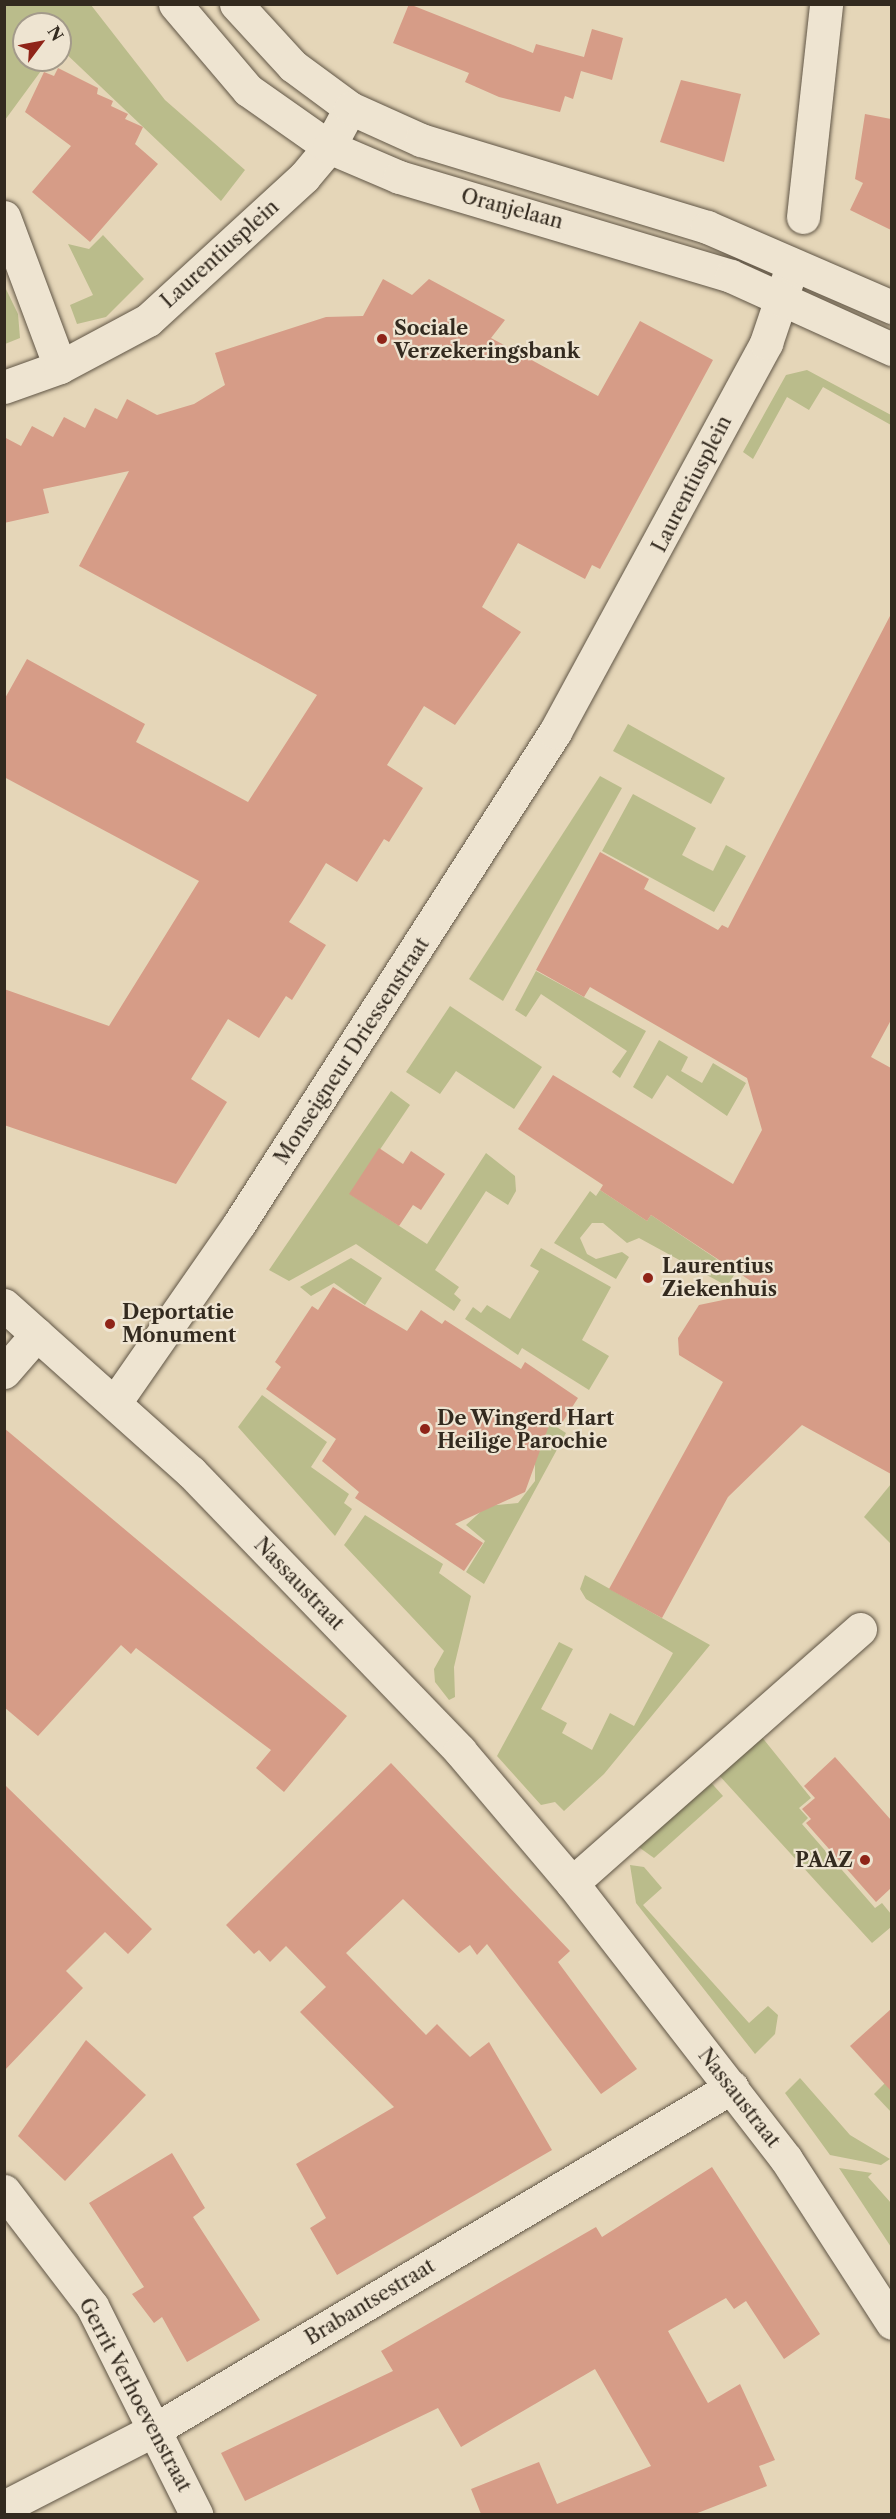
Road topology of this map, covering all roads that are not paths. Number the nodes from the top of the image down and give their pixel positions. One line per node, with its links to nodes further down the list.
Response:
1 (175, 4): 5 (street, Oranjelaan)
2 (236, 4): 4 (street, Oranjelaan)
3 (826, 4): 6 (street)
4 (350, 108): 5 (street, Laurentiusplein); 8 (street, Oranjelaan)
5 (329, 147): 9 (street, Oranjelaan); 12 (street, Laurentiusplein)
6 (803, 217)
7 (4, 218): 12 (street)
8 (792, 266): 9 (street, Laurentiusplein); 10 (street, Oranjelaan)
9 (782, 298): 11 (street, Oranjelaan); 14 (street, Laurentiusplein)
10 (891, 307)
11 (891, 349)
12 (60, 367): 13 (street, Laurentiusplein)
13 (4, 387)
14 (577, 694): 18 (street, Monseigneur Driessenstraat)
15 (4, 1305): 16 (street, Nassaustraat)
16 (37, 1334): 17 (street); 18 (street, Nassaustraat)
17 (4, 1372)
18 (116, 1401): 20 (street, Nassaustraat)
19 (860, 1629): 20 (street)
20 (572, 1883): 21 (street, Nassaustraat)
21 (732, 2087): 23 (street, Nassaustraat); 24 (street, Brabantsestraat)
22 (4, 2191): 24 (street, Gerrit Verhoevenstraat)
23 (891, 2323)
24 (154, 2430): 25 (street, Brabantsestraat); 26 (street, Gerrit Verhoevenstraat)
25 (4, 2507)
26 (196, 2514)

